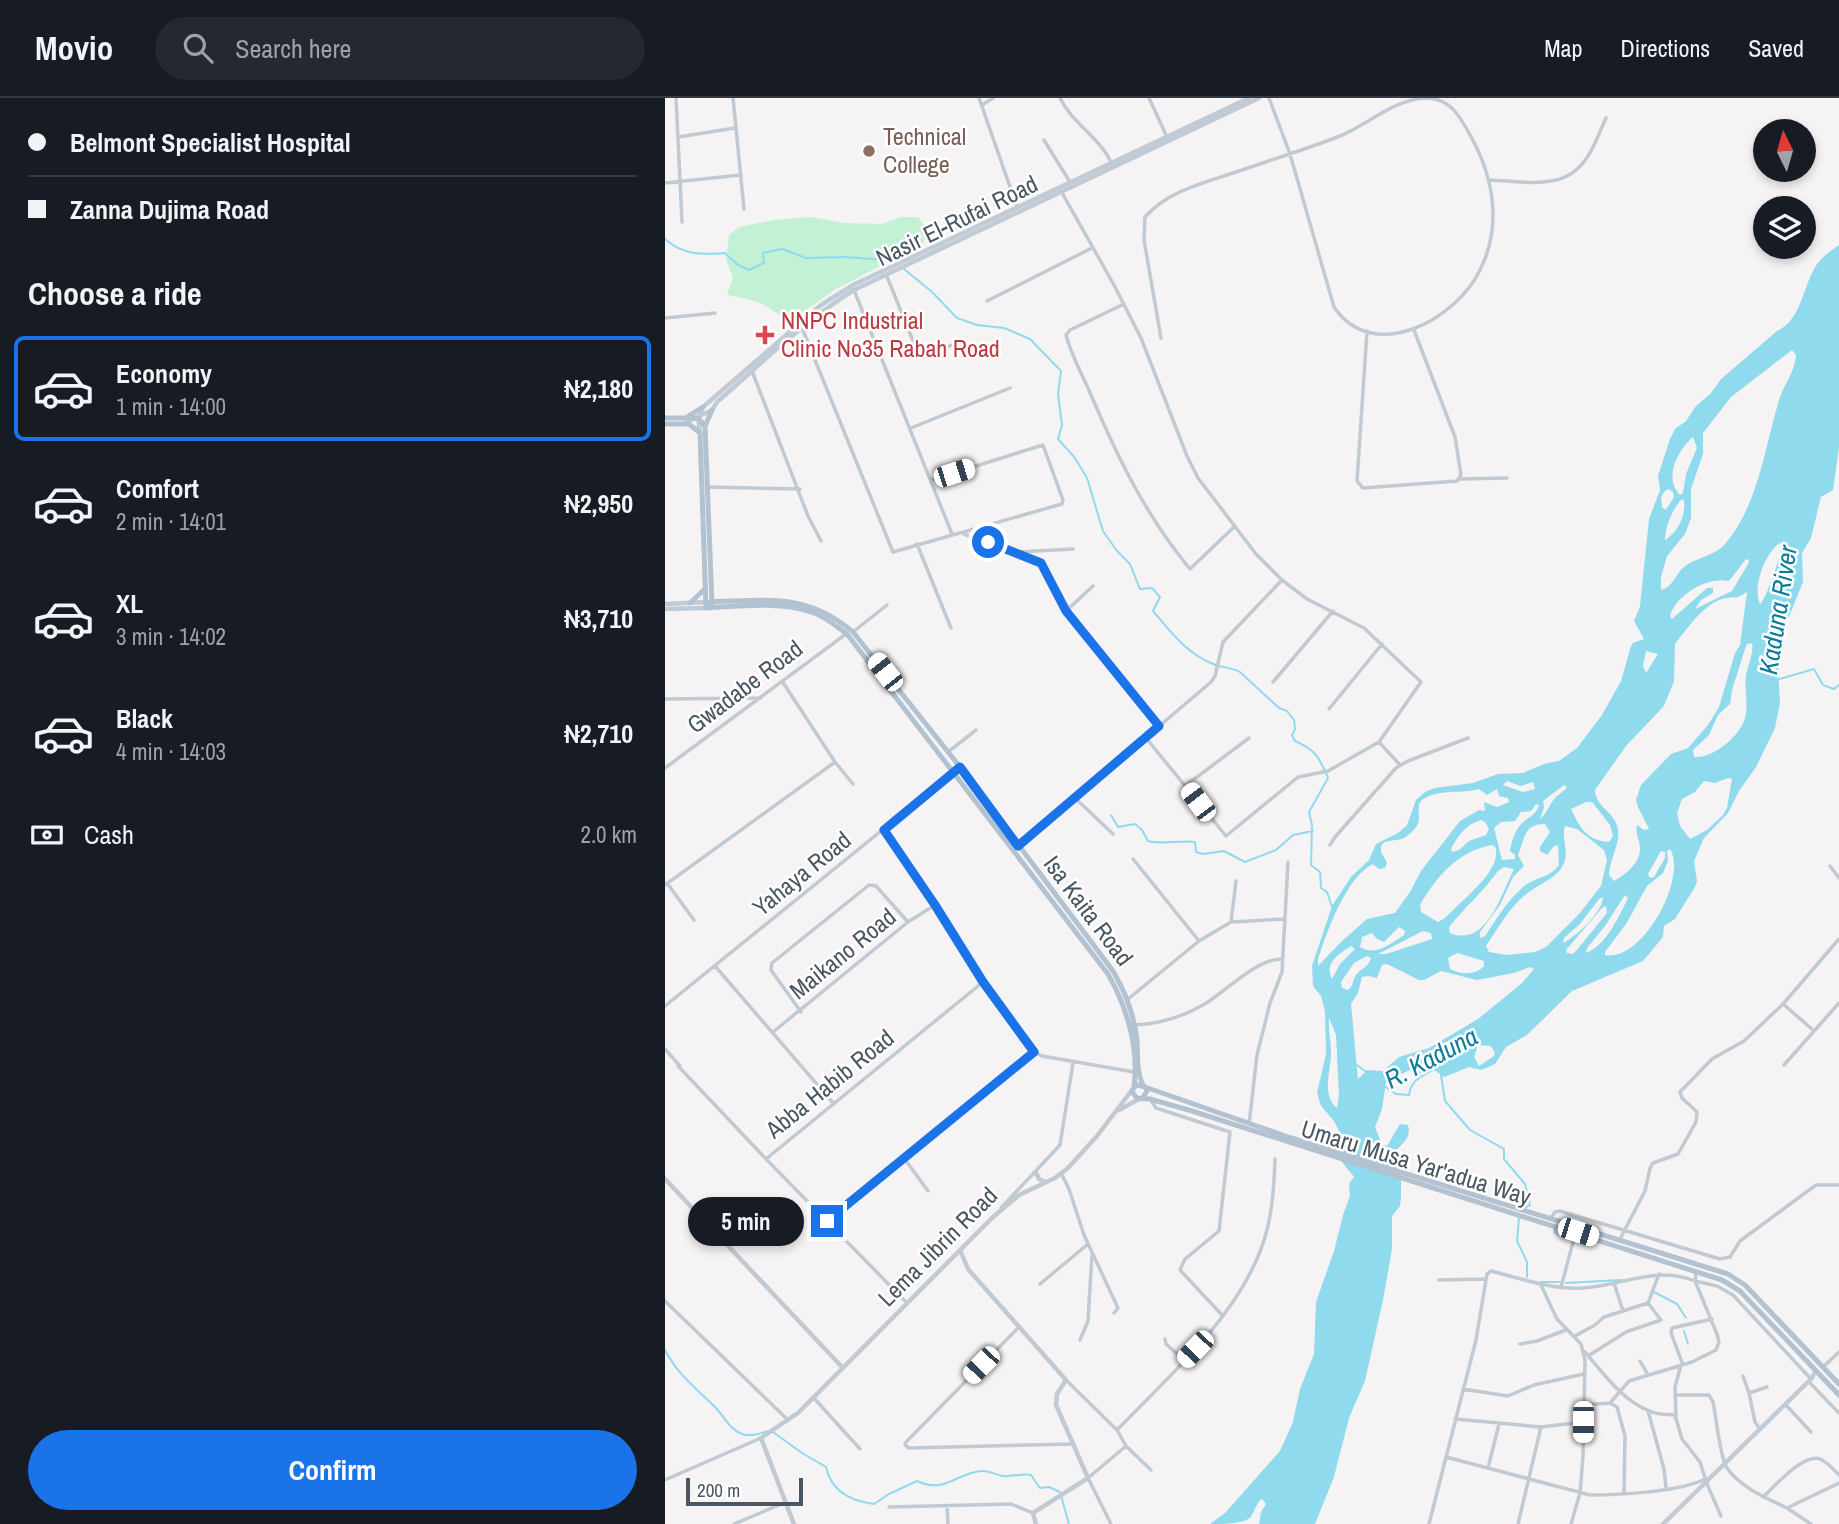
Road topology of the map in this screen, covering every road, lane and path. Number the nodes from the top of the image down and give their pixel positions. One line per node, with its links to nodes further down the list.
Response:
1 (676, 98): 14 (street)
2 (733, 98): 13 (street)
3 (979, 98): 10 (street)
4 (993, 98): 10 (street)
5 (1060, 98): 18 (street)
6 (1149, 98): 15 (street)
7 (1249, 98): 12 (main road, Nasir El-Rufai Road)
8 (1259, 98): 12 (main road, Nasir El-Rufai Road)
9 (1269, 98): 17 (street)
10 (982, 104): 25 (street)
11 (1606, 118): 20 (street)
12 (1198, 125): 15 (main road, Nasir El-Rufai Road); 18 (main road, Nasir El-Rufai Road)
13 (736, 128): 14 (street); 19 (street)
14 (678, 136): 23 (street)
15 (1167, 137): 18 (main road, Nasir El-Rufai Road)
16 (1044, 141): 21 (street)
17 (1290, 154): 20 (street); 38 (street); 39 (street)
18 (1114, 163): 21 (main road, Nasir El-Rufai Road); 24 (main road, Nasir El-Rufai Road)
19 (741, 176): 23 (street); 26 (street)
20 (1490, 180): 37 (street)
21 (1070, 182): 25 (main road, Nasir El-Rufai Road)
22 (665, 183): 23 (street)
23 (680, 183): 27 (street)
24 (1061, 191): 28 (street); 29 (main road, Nasir El-Rufai Road)
25 (1017, 207): 29 (main road, Nasir El-Rufai Road)
26 (744, 209)
27 (683, 222)
28 (1092, 248): 32 (street); 33 (street)
29 (926, 252): 30 (main road, Nasir El-Rufai Road); 43 (main road, Nasir El-Rufai Road)
30 (886, 274): 31 (main road, Nasir El-Rufai Road); 40 (street)
31 (854, 290): 36 (main road, Nasir El-Rufai Road); 50 (street)
32 (987, 301)
33 (1124, 304): 57 (street); 57 (street)
34 (715, 313): 35 (street)
35 (665, 318)
36 (802, 328): 41 (main road, Nasir El-Rufai Road); 61 (street)
37 (1414, 330): 38 (street); 53 (street)
38 (1367, 331): 53 (street)
39 (1161, 338)
40 (964, 340)
41 (752, 372): 44 (main road, Nasir El-Rufai Road); 56 (street)
42 (1010, 388): 50 (street)
43 (703, 407): 46 (main road, Nasir El-Rufai Road); 47 (main road)
44 (712, 410): 46 (main road, Nasir El-Rufai Road); 49 (main road)
45 (665, 418): 47 (main road)
46 (698, 418): 47 (main road); 49 (main road); 51 (main road)
47 (684, 421): 48 (main road); 51 (main road)
48 (665, 424)
49 (705, 426): 55 (main road)
50 (911, 428): 54 (street)
51 (700, 433): 55 (main road)
52 (1507, 478): 53 (street)
53 (1459, 479)
54 (931, 480): 58 (street); 59 (street)
55 (705, 487): 56 (street); 66 (main road)
56 (800, 489): 60 (street)
57 (1235, 526): 64 (street)
58 (962, 533): 59 (street); 63 (street)
59 (952, 534): 61 (street)
60 (821, 541)
61 (917, 544): 75 (street)
62 (1073, 549): 63 (street)
63 (1013, 552): 73 (street)
64 (1282, 580): 74 (street); 83 (street)
65 (1093, 586): 73 (street)
66 (708, 589): 67 (main road); 68 (main road); 70 (main road)
67 (721, 602): 70 (main road, Isa Kaita Road); 76 (main road, Isa Kaita Road)
68 (690, 603): 69 (main road, Isa Kaita Road); 70 (main road, Isa Kaita Road)
69 (665, 604)
70 (709, 605): 72 (main road, Isa Kaita Road); 76 (main road, Isa Kaita Road)
71 (887, 605): 76 (street, Gwadabe Road)
72 (665, 609)
73 (1066, 611): 83 (street)
74 (1333, 611): 77 (street); 79 (street)
75 (951, 628)
76 (850, 633): 78 (street, Gwadabe Road); 89 (main road, Isa Kaita Road); 94 (main road, Isa Kaita Road)
77 (1382, 643): 82 (street); 88 (street)
78 (782, 681): 80 (street, Gwadabe Road); 90 (street)
79 (1273, 682)
80 (761, 698): 81 (street); 93 (street, Gwadabe Road)
81 (665, 699)
82 (1329, 709)
83 (1159, 726): 85 (street)
84 (976, 730): 89 (street)
85 (1146, 738): 96 (street); 97 (street)
86 (1249, 738): 96 (street)
87 (1468, 738): 91 (street)
88 (1379, 741): 91 (street); 96 (street)
89 (948, 752): 92 (main road, Isa Kaita Road)
90 (835, 762): 95 (street); 107 (street)
91 (1400, 765): 100 (street)
92 (960, 767): 94 (street, Yahaya Road); 101 (main road, Isa Kaita Road)
93 (665, 768)
94 (954, 772): 98 (street, Yahaya Road); 115 (main road, Isa Kaita Road)
95 (853, 784)
96 (1185, 786)
97 (1075, 798): 99 (street); 101 (street)
98 (884, 830): 108 (street); 117 (street, Yahaya Road)
99 (1113, 834)
100 (1330, 845)
101 (1018, 846): 115 (main road, Isa Kaita Road)
102 (1133, 859): 114 (street)
103 (1288, 862): 109 (street)
104 (1830, 866): 105 (street)
105 (1839, 878)
106 (1236, 881): 112 (street)
107 (666, 884): 110 (street)
108 (935, 905): 111 (street, Maikano Road); 118 (street)
109 (1285, 919): 112 (street); 116 (street)
110 (695, 920)
111 (908, 922): 123 (street, Maikano Road); 123 (street)
112 (1231, 922): 114 (street)
113 (1839, 939): 121 (street)
114 (1199, 941): 119 (street)
115 (1095, 950): 119 (main road, Isa Kaita Road); 132 (main road, Isa Kaita Road)
116 (1282, 959): 124 (street); 139 (street)
117 (715, 966): 122 (street, Yahaya Road); 126 (street)
118 (983, 982): 128 (street); 137 (street, Abba Habib Road)
119 (1128, 999): 124 (main road, Isa Kaita Road)
120 (1839, 1003): 125 (street)
121 (1783, 1004): 125 (street); 155 (street)
122 (665, 1006)
123 (800, 1012): 126 (street, Maikano Road)
124 (1135, 1025): 133 (main road, Isa Kaita Road)
125 (1814, 1030): 130 (street)
126 (773, 1032): 137 (street)
127 (665, 1049): 142 (street)
128 (1034, 1052): 129 (street); 141 (street)
129 (1073, 1063): 132 (street); 144 (street, Lema Jibrin Road)
130 (1784, 1065)
131 (678, 1066): 142 (street, Abba Habib Road)
132 (1134, 1072): 134 (main road, Isa Kaita Road)
133 (1144, 1086): 134 (main road); 135 (main road); 139 (main road, Umaru Musa Yar'adua Way)
134 (1133, 1088): 135 (main road); 138 (street)
135 (1140, 1099): 136 (main road, Umaru Musa Yar'adua Way); 138 (street)
136 (1150, 1099): 140 (main road, Umaru Musa Yar'adua Way); 174 (street)
137 (834, 1104): 142 (street, Abba Habib Road)
138 (1118, 1110): 145 (street)
139 (1249, 1124): 140 (main road, Umaru Musa Yar'adua Way)
140 (1287, 1139): 148 (main road, Umaru Musa Yar'adua Way)
141 (904, 1158): 150 (street); 153 (street)
142 (767, 1159): 153 (street)
143 (1275, 1159): 174 (street)
144 (1036, 1173): 147 (street); 151 (street, Lema Jibrin Road)
145 (1061, 1173): 147 (street); 157 (street)
146 (665, 1179): 187 (street)
147 (1047, 1182): 151 (street)
148 (1423, 1182): 152 (main road, Umaru Musa Yar'adua Way); 154 (main road, Umaru Musa Yar'adua Way)
149 (1839, 1185): 155 (street)
150 (928, 1191)
151 (992, 1217): 158 (street, Lema Jibrin Road)
152 (1551, 1219): 155 (street); 156 (main road, Umaru Musa Yar'adua Way)
153 (827, 1221): 170 (street)
154 (1555, 1225): 160 (main road, Umaru Musa Yar'adua Way); 168 (street)
155 (1625, 1231): 156 (street)
156 (1620, 1239): 188 (main road, Umaru Musa Yar'adua Way)
157 (1088, 1244): 159 (street); 167 (street)
158 (960, 1250): 170 (street, Lema Jibrin Road); 176 (street)
159 (1092, 1253): 173 (street); 180 (street)
160 (1697, 1271): 164 (street); 189 (main road, Umaru Musa Yar'adua Way)
161 (1659, 1274): 164 (street); 166 (street); 171 (street)
162 (1485, 1279): 163 (street); 165 (street); 197 (street)
163 (1439, 1280)
164 (1695, 1280): 175 (street); 194 (street)
165 (1540, 1283): 168 (street); 177 (street)
166 (1614, 1283): 168 (street); 172 (street)
167 (1040, 1284)
168 (1561, 1287)
169 (665, 1301): 210 (street)
170 (907, 1303): 187 (street, Lema Jibrin Road)
171 (1648, 1303): 172 (street); 183 (street)
172 (1623, 1311): 178 (street)
173 (1114, 1313)
174 (1221, 1315): 184 (street)
175 (1712, 1318): 186 (street); 186 (street)
176 (1019, 1327): 193 (street); 218 (street)
177 (1566, 1330): 178 (street); 181 (street)
178 (1574, 1336): 183 (street)
179 (1165, 1339): 184 (street)
180 (1080, 1340)
181 (1520, 1344)
182 (1839, 1352): 188 (street)
183 (1586, 1358): 190 (street); 198 (street)
184 (1184, 1360): 215 (street)
185 (1640, 1361): 191 (street)
186 (1682, 1365): 191 (street); 200 (street)
187 (842, 1367): 202 (street, Lema Jibrin Road)
188 (1823, 1367): 195 (main road, Umaru Musa Yar'adua Way)
189 (1818, 1373): 194 (main road); 201 (main road, Umaru Musa Yar'adua Way)
190 (1584, 1374): 197 (street); 204 (street)
191 (1648, 1375): 198 (street)
192 (1743, 1376): 199 (street)
193 (1066, 1380): 215 (street); 218 (street)
194 (1810, 1381): 205 (main road); 207 (street); 214 (main road)
195 (1839, 1384)
196 (1767, 1387): 199 (street)
197 (1463, 1390): 209 (street)
198 (1620, 1390): 203 (street); 206 (street)
199 (1749, 1393): 214 (street)
200 (1675, 1395): 208 (street); 222 (street)
201 (1839, 1395)
202 (813, 1397): 210 (street, Lema Jibrin Road); 220 (street)
203 (1610, 1403): 204 (street); 233 (street)
204 (1583, 1405): 211 (street)
205 (1786, 1405): 216 (street); 222 (main road)
206 (1648, 1411): 208 (street); 231 (street)
207 (1839, 1413)
208 (1676, 1418): 229 (street)
209 (1455, 1419): 212 (street); 221 (street)
210 (788, 1420): 217 (street, Lema Jibrin Road)
211 (1583, 1422): 213 (street); 232 (street)
212 (1499, 1424): 213 (street); 223 (street)
213 (1541, 1427): 227 (street)
214 (1759, 1429): 222 (main road)
215 (1117, 1430): 219 (street)
216 (1811, 1432)
217 (761, 1438): 228 (street); 235 (street)
218 (1072, 1444): 226 (street)
219 (1126, 1446): 224 (street); 226 (street)
220 (860, 1449)
221 (1446, 1457): 223 (street); 246 (street)
222 (1725, 1464): 229 (main road); 234 (street)
223 (1487, 1468): 227 (street)
224 (1151, 1470)
225 (1839, 1475): 234 (street)
226 (1088, 1478): 239 (street); 245 (street)
227 (1528, 1479): 232 (street); 247 (street)
228 (665, 1480)
229 (1706, 1481): 231 (street); 240 (street); 249 (main road)
230 (1839, 1483): 238 (street)
231 (1666, 1488): 233 (street)
232 (1580, 1493): 233 (street); 248 (street)
233 (1624, 1493)
234 (1763, 1497): 238 (street)
235 (786, 1502): 241 (street); 242 (street)
236 (947, 1506): 237 (street); 239 (street); 243 (street)
237 (890, 1507)
238 (1787, 1508): 250 (street)
239 (1033, 1513): 244 (street)
240 (1721, 1516)
241 (734, 1524)
242 (794, 1524)
243 (948, 1524)
244 (1036, 1524)
245 (1111, 1524)
246 (1429, 1524)
247 (1518, 1524)
248 (1571, 1524)
249 (1665, 1524)
250 (1811, 1524)

